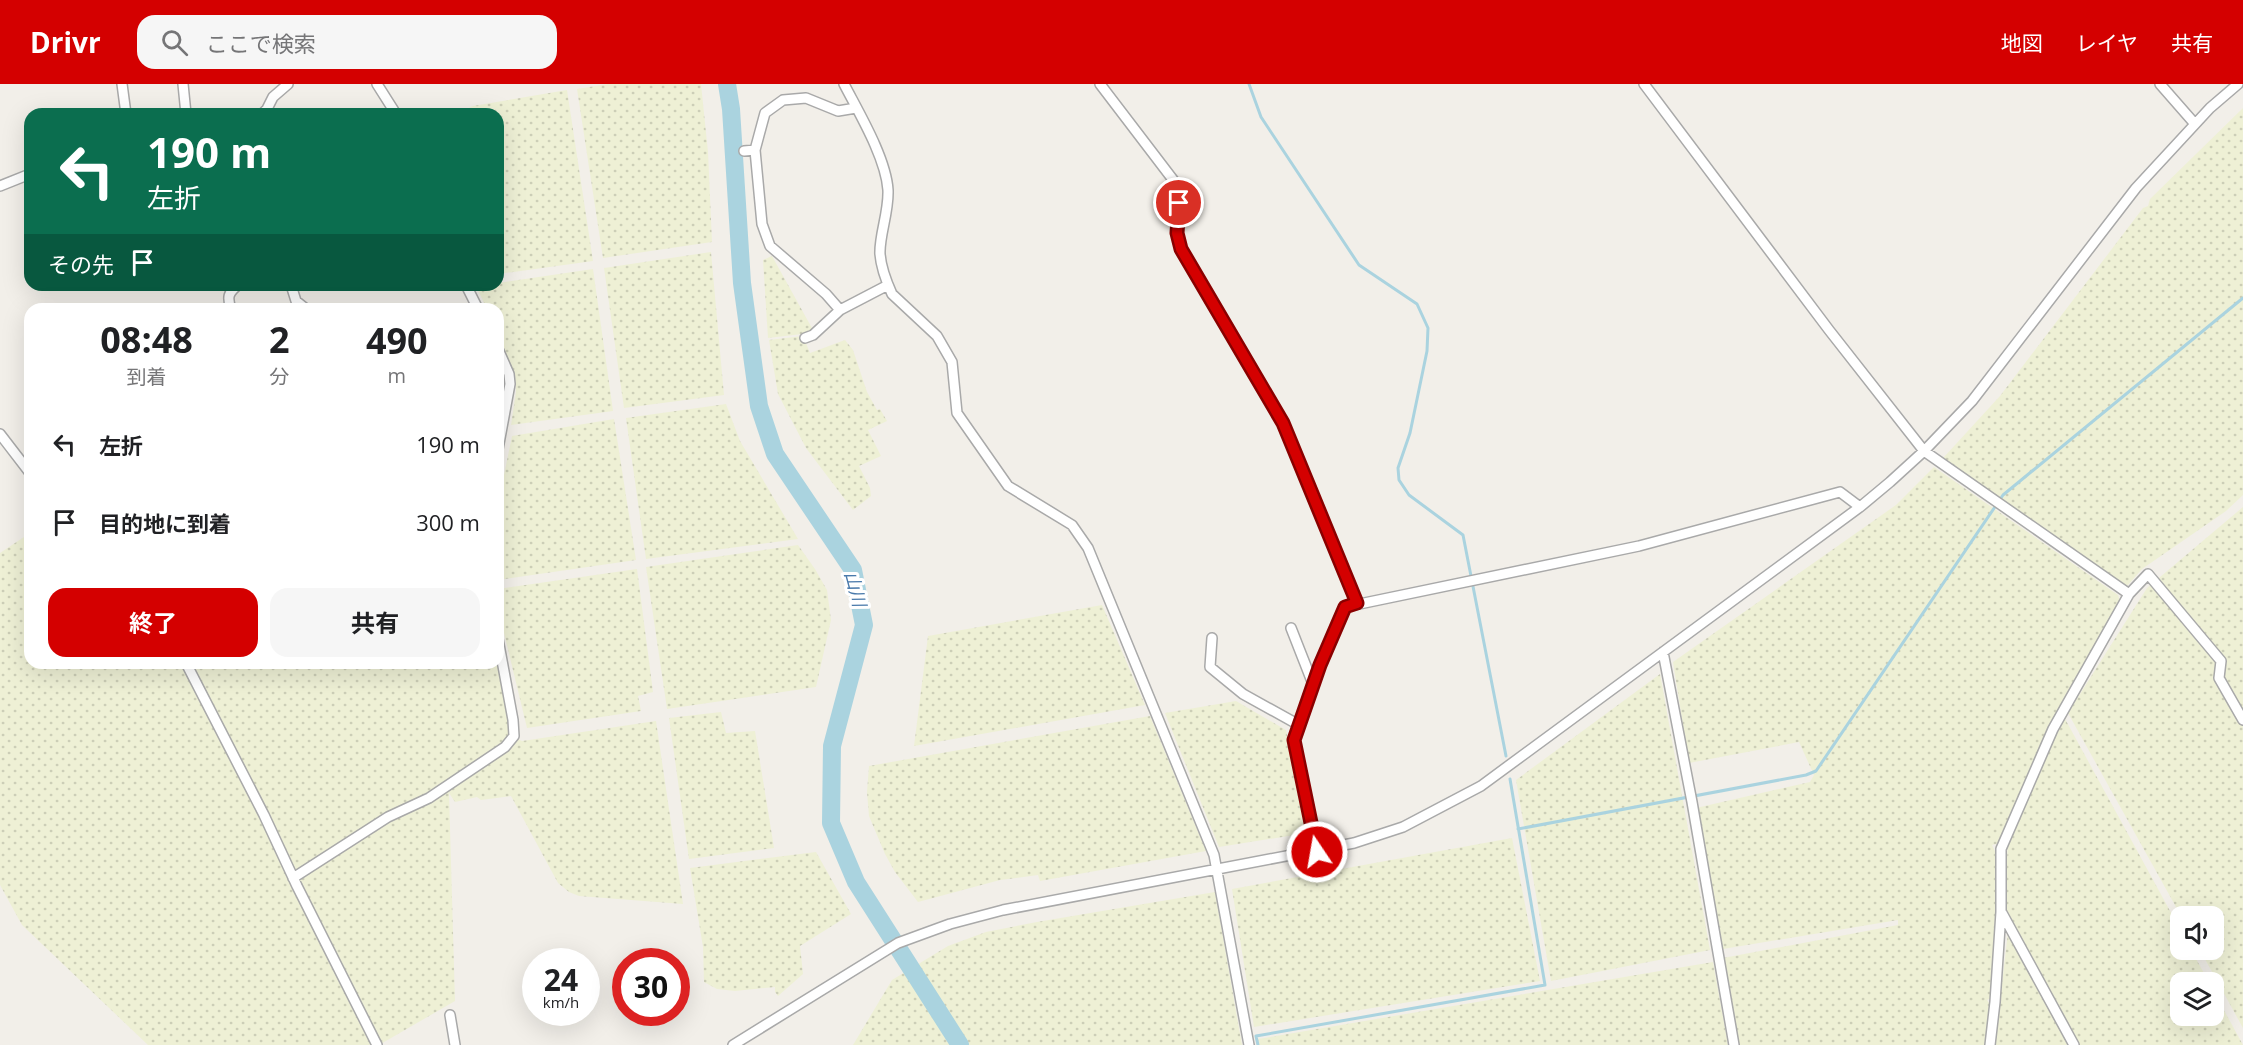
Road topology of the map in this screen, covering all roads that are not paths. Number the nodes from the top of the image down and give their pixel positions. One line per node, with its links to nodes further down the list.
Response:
1 (123, 84): 10 (street)
2 (183, 84): 11 (street)
3 (288, 84): 12 (street)
4 (377, 84): 13 (street)
5 (844, 84): 14 (street)
6 (1100, 84): 30 (street)
7 (1644, 84): 26 (street)
8 (2160, 84): 15 (street)
9 (2238, 84): 15 (street)
10 (125, 108)
11 (185, 108)
12 (268, 108)
13 (392, 108)
14 (856, 108): 16 (street); 20 (street)
15 (2195, 124): 26 (street)
16 (755, 150): 17 (street); 21 (street)
17 (744, 151)
18 (24, 176): 19 (street)
19 (0, 186)
20 (888, 285): 21 (street); 40 (street)
21 (840, 310): 22 (street)
22 (805, 338)
23 (504, 363): 24 (street)
24 (504, 408)
25 (0, 434): 27 (street)
26 (1924, 452): 28 (street); 29 (street)
27 (24, 465)
28 (1860, 507): 30 (street); 33 (street)
29 (2128, 594): 37 (street); 42 (street)
30 (1357, 603): 36 (street)
31 (1291, 628): 36 (street)
32 (1212, 638): 38 (street)
33 (1663, 652): 39 (street); 48 (street)
34 (189, 669): 41 (street)
35 (504, 669): 41 (street)
36 (1313, 684): 38 (street)
37 (2243, 720)
38 (1299, 725): 39 (street)
39 (1317, 852): 40 (street)
40 (1218, 870): 46 (street); 47 (street)
41 (293, 878): 44 (street)
42 (2001, 912): 49 (street); 50 (street)
43 (450, 1015): 45 (street)
44 (377, 1045)
45 (455, 1045)
46 (733, 1045)
47 (1249, 1045)
48 (1734, 1045)
49 (1990, 1045)
50 (2074, 1045)

